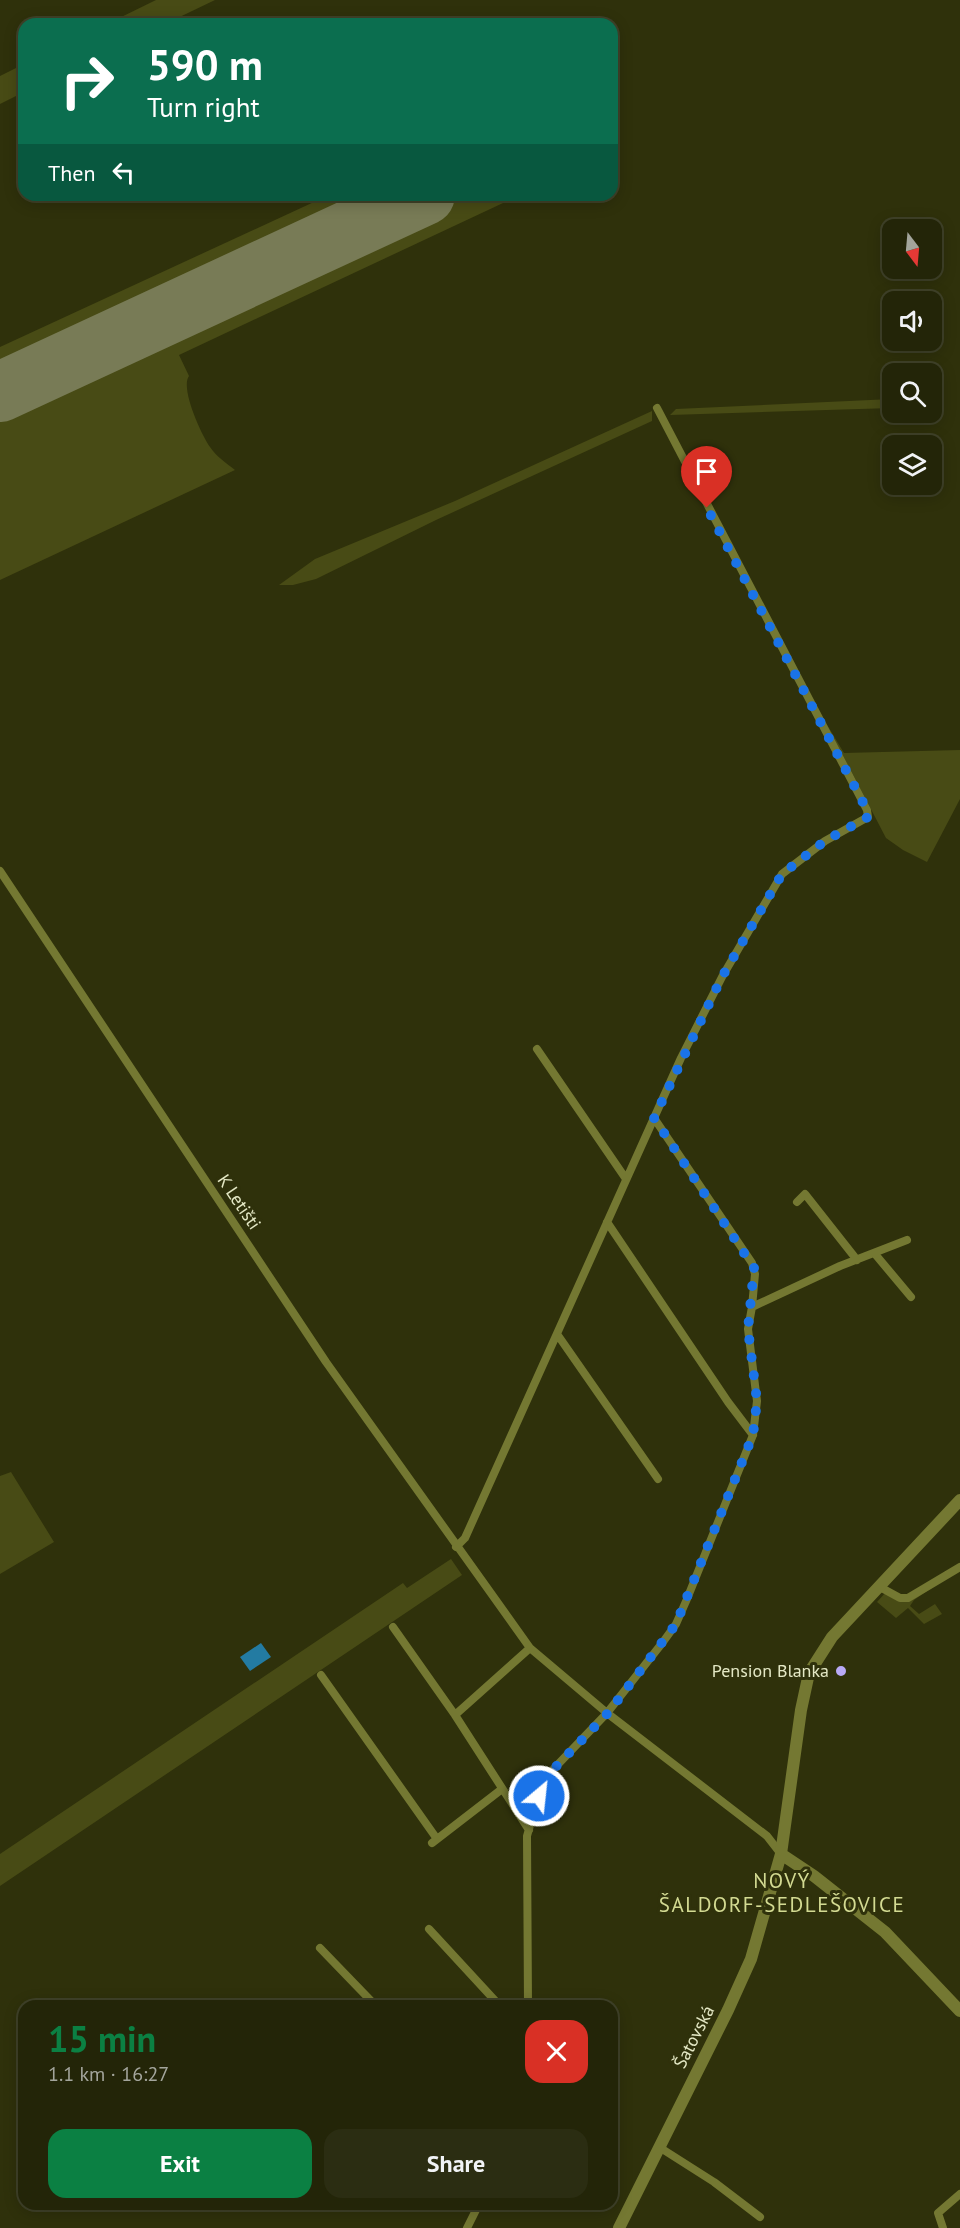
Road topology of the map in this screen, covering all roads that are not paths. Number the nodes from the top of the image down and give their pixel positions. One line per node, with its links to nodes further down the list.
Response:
1 (657, 408): 4 (street)
2 (0, 871): 17 (street, K Letišti)
3 (537, 1049): 5 (street)
4 (654, 1118): 5 (street); 12 (street)
5 (626, 1179): 7 (street)
6 (796, 1202): 10 (street)
7 (607, 1222): 13 (street); 14 (street)
8 (907, 1240): 9 (street)
9 (875, 1254): 10 (street); 11 (street)
10 (857, 1260): 12 (street)
11 (911, 1297)
12 (752, 1307): 14 (street)
13 (557, 1334): 15 (street); 17 (street)
14 (753, 1435): 23 (street)
15 (658, 1479)
16 (960, 1500): 19 (main road, Šatovská)
17 (456, 1547): 21 (street, K Letišti)
18 (960, 1567): 19 (street)
19 (878, 1586): 29 (main road, Šatovská)
20 (393, 1627): 24 (street)
21 (530, 1647): 23 (street, K Letišti); 24 (street)
22 (321, 1674): 26 (street)
23 (608, 1713): 25 (street); 29 (street, K Letišti)
24 (455, 1715): 26 (street)
25 (543, 1780): 27 (street); 28 (street)
26 (502, 1789): 27 (street)
27 (515, 1808): 28 (street)
28 (530, 1830): 34 (street)
29 (781, 1854): 35 (main road); 36 (main road, Šatovská)
30 (429, 1929): 33 (street)
31 (320, 1948): 32 (street)
32 (370, 2000)
33 (494, 2000)
34 (528, 2000)
35 (960, 2011)
36 (659, 2147): 39 (street); 41 (main road, Šatovská)
37 (960, 2194): 42 (street)
38 (475, 2210): 40 (street)
39 (760, 2217)
40 (467, 2228)
41 (619, 2228)
42 (943, 2228)

